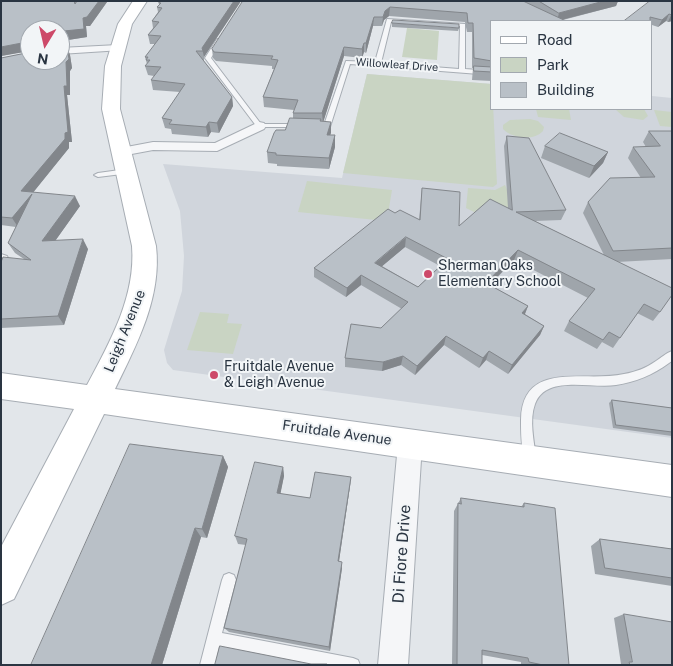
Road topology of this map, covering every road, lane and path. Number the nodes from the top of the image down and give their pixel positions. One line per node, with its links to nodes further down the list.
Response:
1 (140, 1): 5 (street, Leigh Avenue)
2 (524, 1): 3 (lane)
3 (550, 20)
4 (224, 34): 10 (lane)
5 (118, 48): 6 (street); 11 (street, Leigh Avenue)
6 (70, 50)
7 (378, 64): 8 (lane, Willowleaf Drive); 8 (lane); 10 (lane, Willowleaf Drive)
8 (462, 70): 9 (lane, Willowleaf Drive)
9 (490, 72)
10 (259, 126): 11 (street, Willowleaf Drive)
11 (121, 152): 12 (street, Leigh Avenue)
12 (127, 171): 13 (lane); 18 (street, Leigh Avenue)
13 (98, 175)
14 (1, 258): 15 (lane)
15 (1, 263)
16 (672, 356): 20 (lane)
17 (1, 386): 18 (street, Fruitdale Avenue)
18 (96, 400): 19 (street, Fruitdale Avenue); 23 (street, Leigh Avenue)
19 (410, 444): 20 (street, Fruitdale Avenue); 27 (street, Di Fiore Drive)
20 (531, 460): 21 (street, Fruitdale Avenue)
21 (672, 481)
22 (229, 580): 24 (lane)
23 (1, 586)
24 (214, 639): 25 (lane); 26 (lane)
25 (207, 665)
26 (353, 665)
27 (394, 665)

